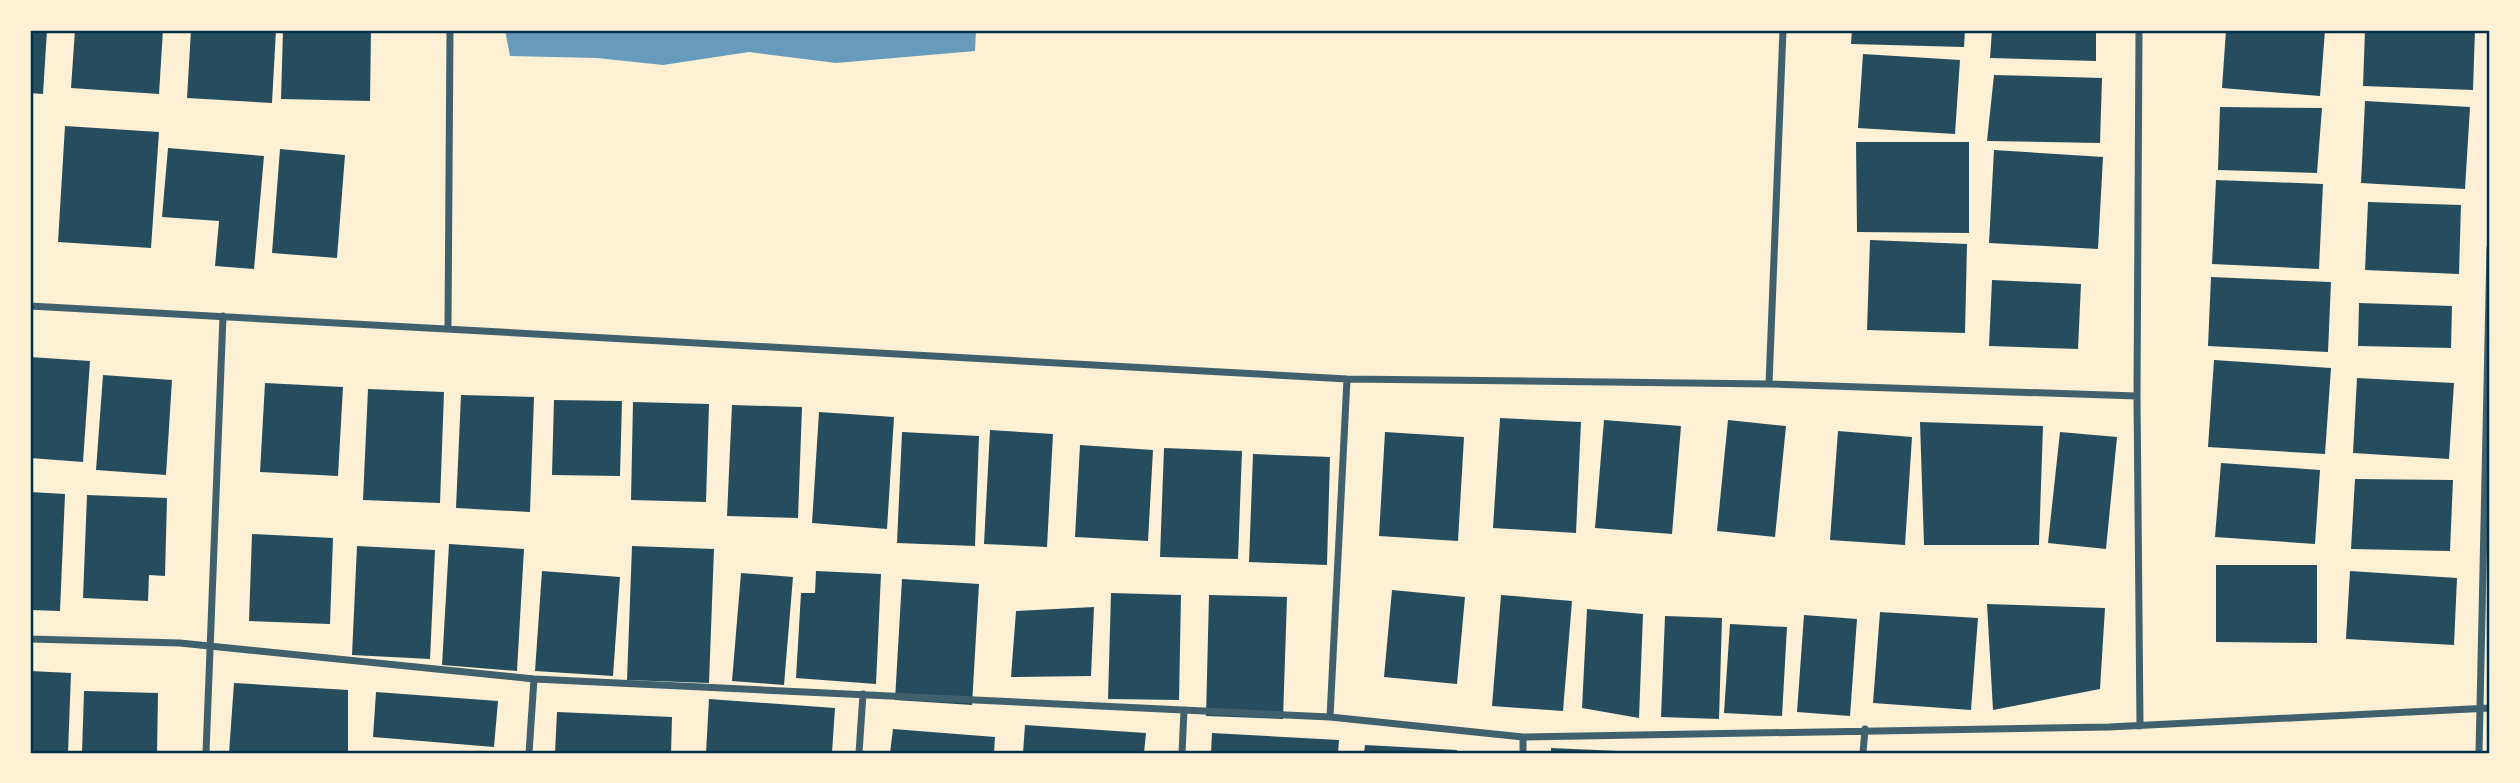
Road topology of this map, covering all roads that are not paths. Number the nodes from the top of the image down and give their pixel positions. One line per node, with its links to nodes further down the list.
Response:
1 (450, 30): 7 (street)
2 (1783, 30): 9 (street)
3 (2139, 30): 10 (street)
4 (2490, 248): 15 (street)
5 (30, 306): 6 (street)
6 (223, 316): 7 (street); 12 (street)
7 (448, 327): 8 (street)
8 (1347, 379): 9 (street); 18 (street)
9 (1769, 384): 10 (street)
10 (2137, 396): 19 (street)
11 (30, 639): 12 (street)
12 (210, 647): 13 (street); 22 (street)
13 (534, 679): 14 (street); 23 (street)
14 (863, 694): 17 (street); 24 (street)
15 (2480, 708): 16 (street); 19 (street); 28 (street)
16 (2490, 708)
17 (1184, 710): 18 (street); 25 (street)
18 (1330, 717): 21 (street)
19 (2140, 726): 20 (street)
20 (1865, 729): 21 (street); 27 (street)
21 (1523, 737): 26 (street)
22 (206, 753)
23 (529, 753)
24 (859, 753)
25 (1182, 753)
26 (1523, 753)
27 (1863, 753)
28 (2479, 753)

